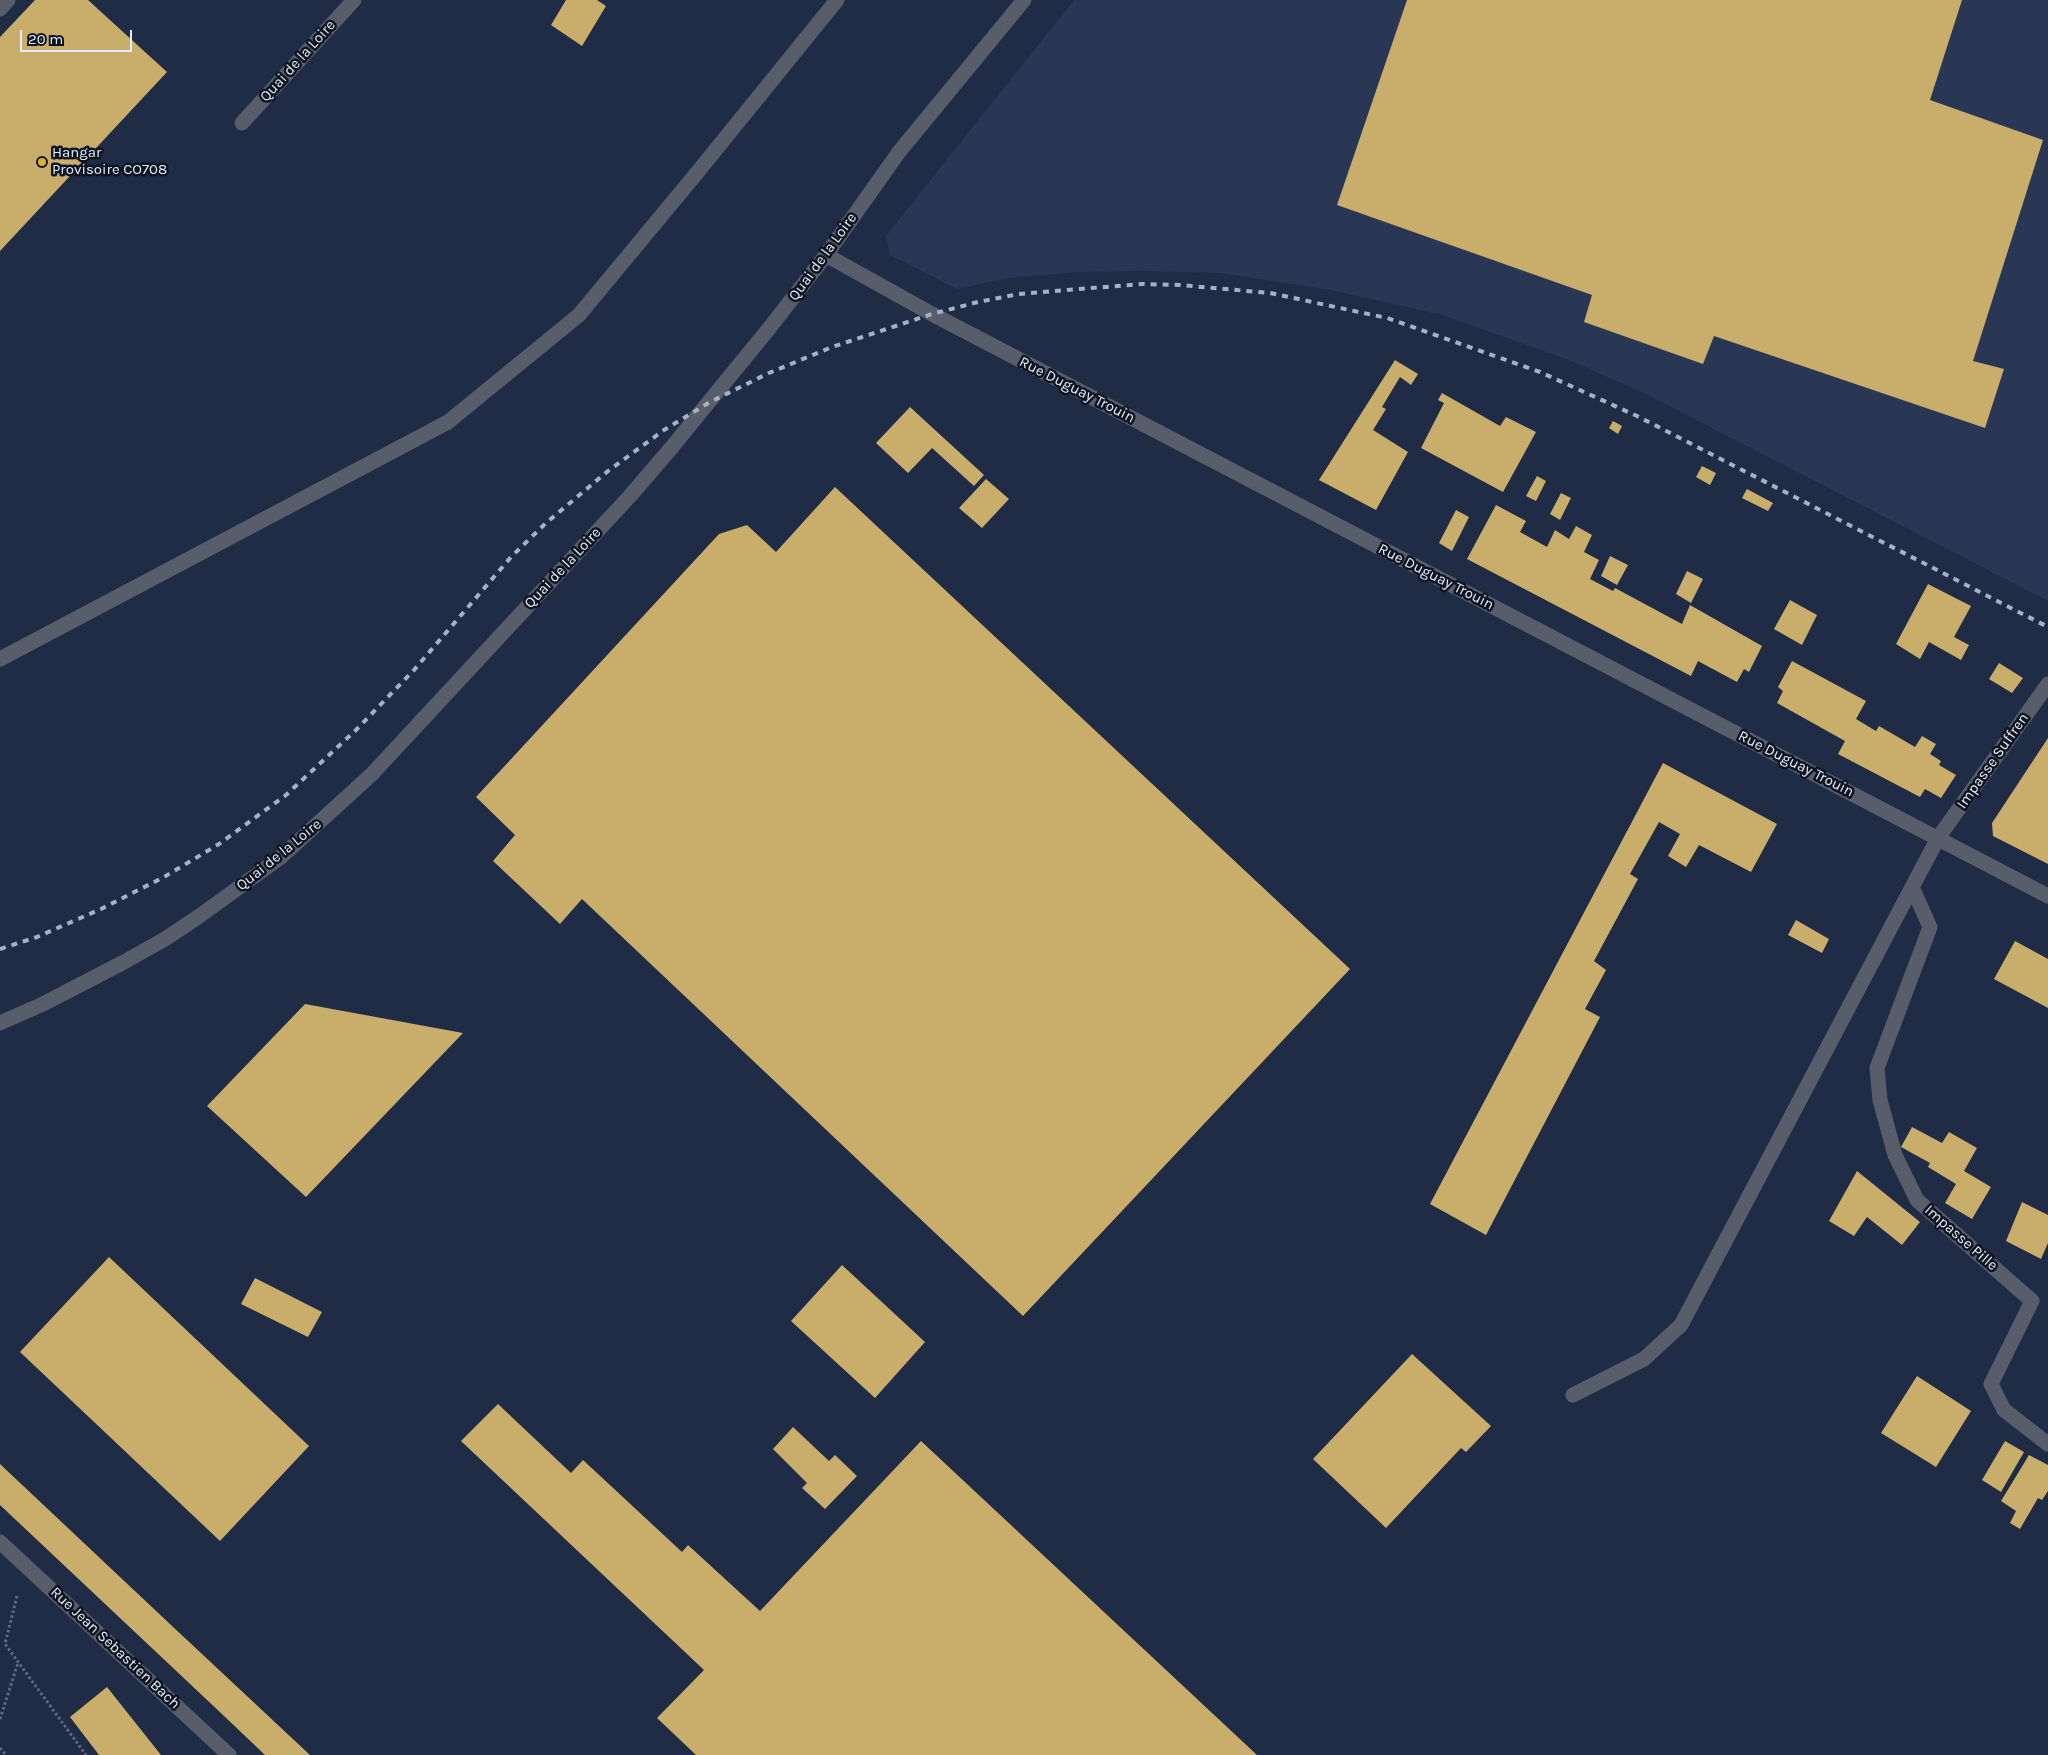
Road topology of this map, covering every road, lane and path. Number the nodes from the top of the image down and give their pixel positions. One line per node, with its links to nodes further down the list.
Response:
1 (8, 0): 5 (street)
2 (354, 0): 6 (street, Quai de la Loire)
3 (837, 0): 8 (street)
4 (1024, 0): 7 (street, Quai de la Loire)
5 (0, 9)
6 (242, 123)
7 (826, 255): 10 (street, Rue Duguay Trouin); 13 (street, Quai de la Loire)
8 (0, 659)
9 (2048, 684): 10 (street, Impasse Suffren)
10 (1938, 838): 11 (street, Impasse Suffren); 12 (street, Rue Duguay Trouin)
11 (1912, 887): 14 (street, Impasse Suffren); 15 (street, Impasse Pille)
12 (2048, 896)
13 (0, 1022)
14 (1572, 1395)
15 (2048, 1444)
16 (0, 1542): 17 (street, Rue Jean Sebastien Bach)
17 (25, 1565): 18 (path); 23 (street, Rue Jean Sebastien Bach)
18 (18, 1663): 19 (path); 22 (path)
19 (0, 1719)
20 (0, 1748): 21 (path)
21 (6, 1755)
22 (86, 1755)
23 (230, 1755)

